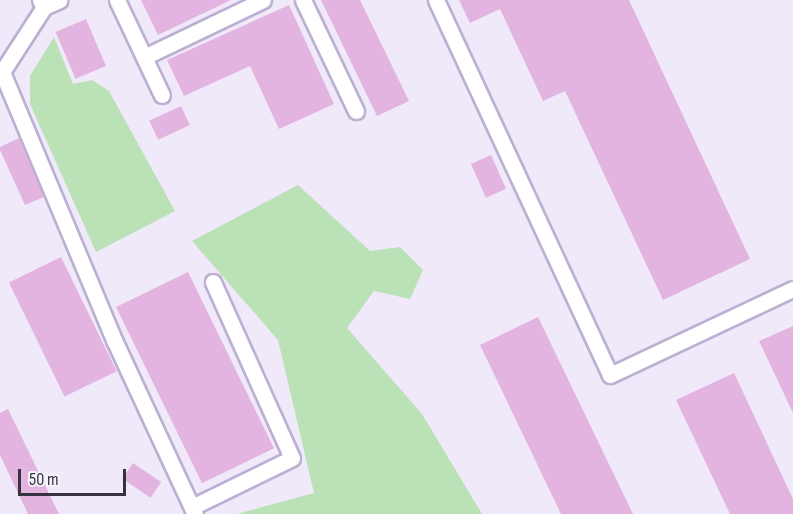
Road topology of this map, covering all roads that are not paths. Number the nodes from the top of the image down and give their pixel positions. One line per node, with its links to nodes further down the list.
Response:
1 (60, 0): 6 (lane)
2 (117, 0): 7 (lane)
3 (263, 0): 7 (lane)
4 (303, 0): 9 (lane)
5 (436, 0): 11 (lane)
6 (42, 4): 12 (lane)
7 (144, 57): 8 (lane)
8 (162, 95)
9 (356, 111)
10 (213, 282): 12 (lane)
11 (793, 290)
12 (193, 511)

